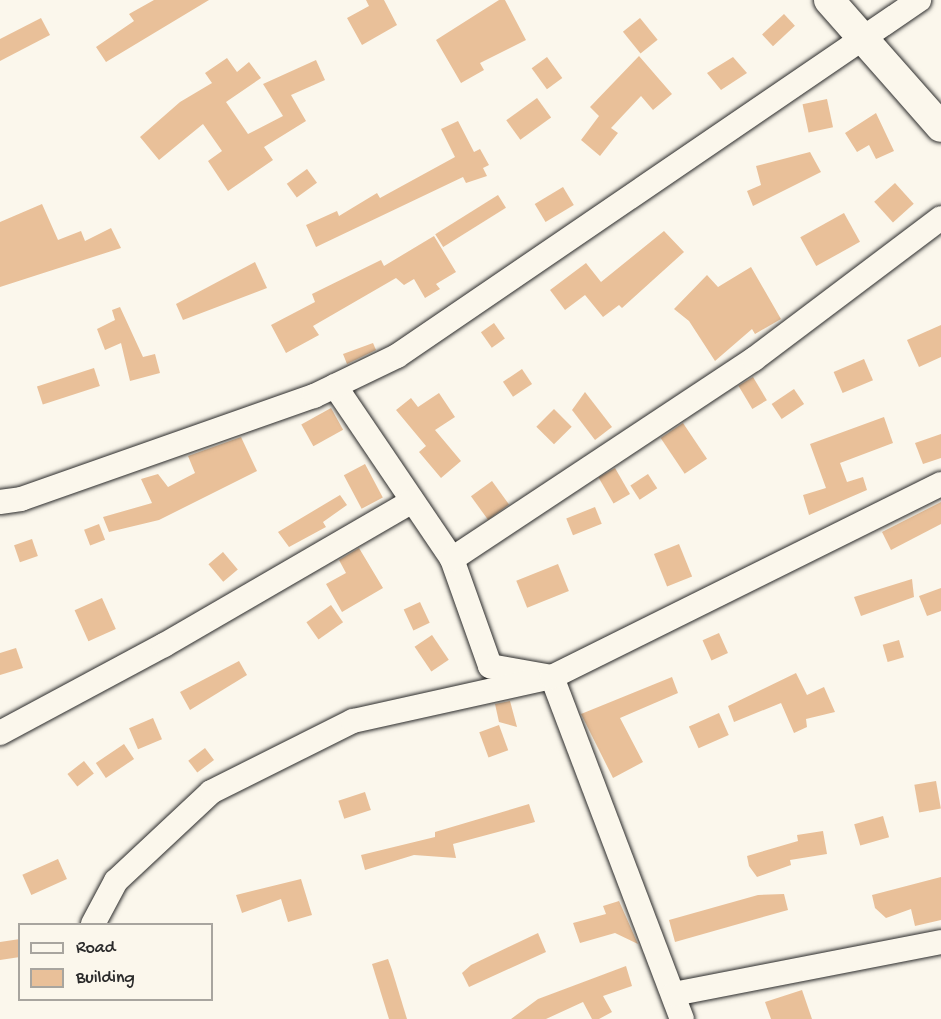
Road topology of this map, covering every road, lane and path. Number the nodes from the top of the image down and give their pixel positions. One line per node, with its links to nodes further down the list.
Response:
1 (829, 0): 3 (street)
2 (919, 0): 3 (street)
3 (866, 41): 4 (street); 6 (street)
4 (941, 127)
5 (941, 218): 10 (street)
6 (335, 386): 8 (street); 9 (street)
7 (941, 484): 11 (street)
8 (412, 501): 10 (street); 12 (street)
9 (0, 502)
10 (452, 559): 11 (street)
11 (552, 677): 13 (street); 15 (street)
12 (0, 733)
13 (94, 923)
14 (941, 942): 15 (street)
15 (674, 994): 16 (street)
16 (682, 1019)

